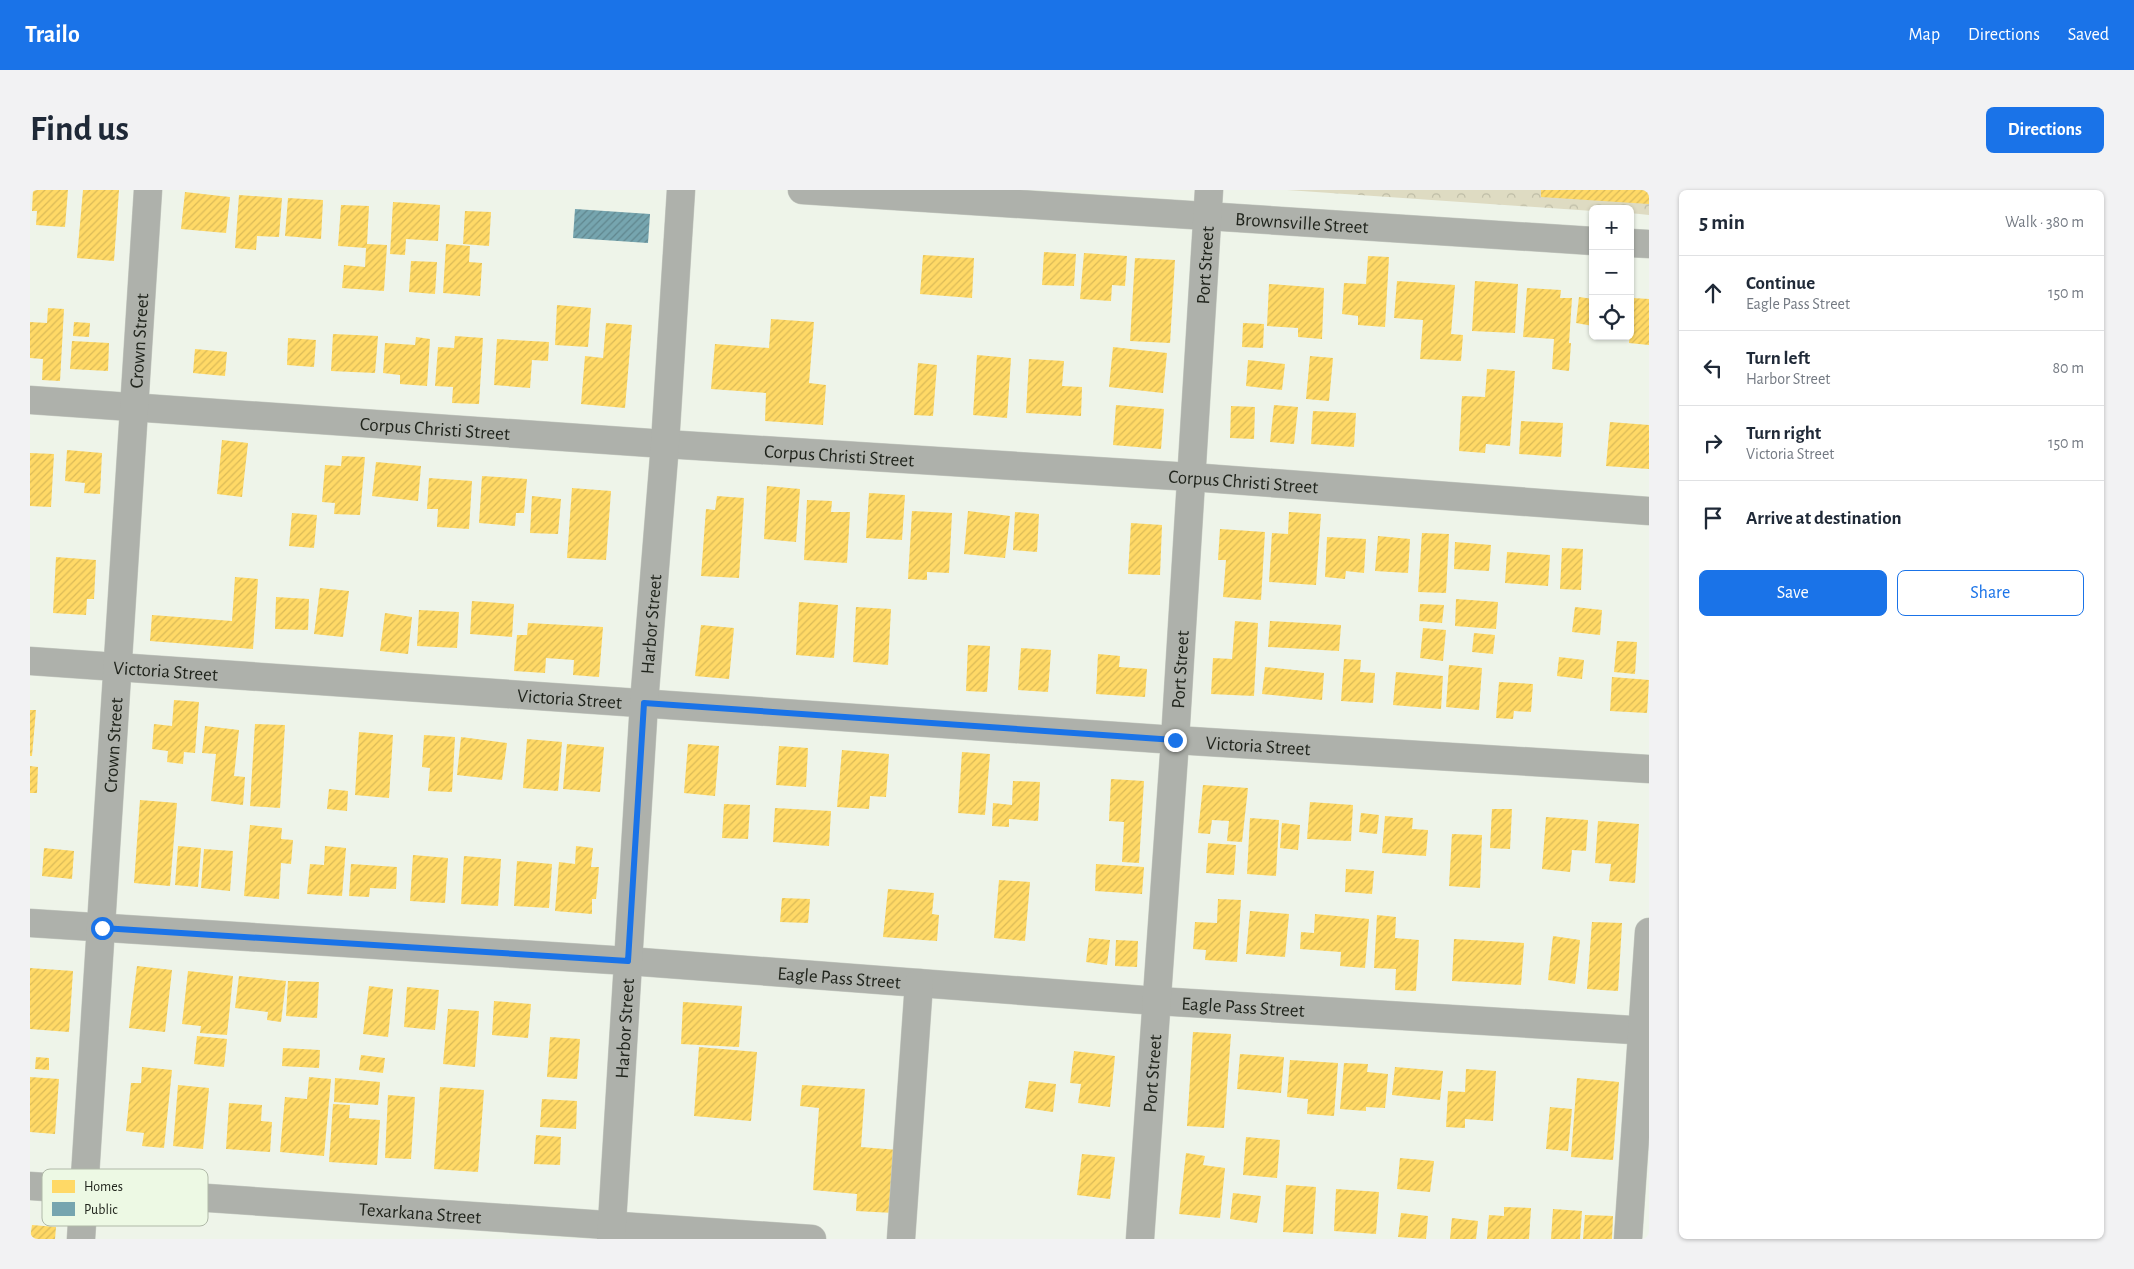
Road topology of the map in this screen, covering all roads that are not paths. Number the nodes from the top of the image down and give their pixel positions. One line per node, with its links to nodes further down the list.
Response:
1 (148, 190): 9 (street, Crown Street)
2 (681, 190): 10 (street, Harbor Street)
3 (802, 190): 4 (street, Brownsville Street)
4 (1209, 203): 5 (street, Brownsville Street); 11 (street, Port Street)
5 (1589, 241)
6 (1634, 243): 7 (street)
7 (1649, 244)
8 (30, 400): 9 (street, Corpus Christi Street)
9 (135, 408): 10 (street, Corpus Christi Street); 14 (street, Crown Street)
10 (665, 444): 11 (street, Corpus Christi Street); 15 (street, Harbor Street)
11 (1191, 476): 12 (street, Corpus Christi Street); 16 (street, Port Street)
12 (1649, 510)
13 (30, 661): 14 (street, Victoria Street)
14 (117, 667): 15 (street, Victoria Street); 19 (street, Crown Street)
15 (644, 703): 16 (street, Victoria Street); 21 (street, Harbor Street)
16 (1175, 740): 17 (street, Victoria Street); 23 (street, Port Street)
17 (1649, 769)
18 (30, 923): 19 (street, Eagle Pass Street)
19 (102, 928): 21 (street, Eagle Pass Street); 25 (street, Crown Street)
20 (1649, 932): 24 (street)
21 (628, 961): 22 (street, Eagle Pass Street); 28 (street, Harbor Street)
22 (919, 983): 23 (street, Eagle Pass Street); 31 (street)
23 (1157, 1002): 24 (street, Eagle Pass Street); 32 (street, Port Street)
24 (1645, 1031): 33 (street)
25 (85, 1169)
26 (208, 1200): 28 (street, Texarkana Street)
27 (82, 1226): 29 (street, Crown Street)
28 (611, 1232): 30 (street, Texarkana Street)
29 (81, 1239)
30 (812, 1239)
31 (901, 1239)
32 (1140, 1239)
33 (1628, 1239)

